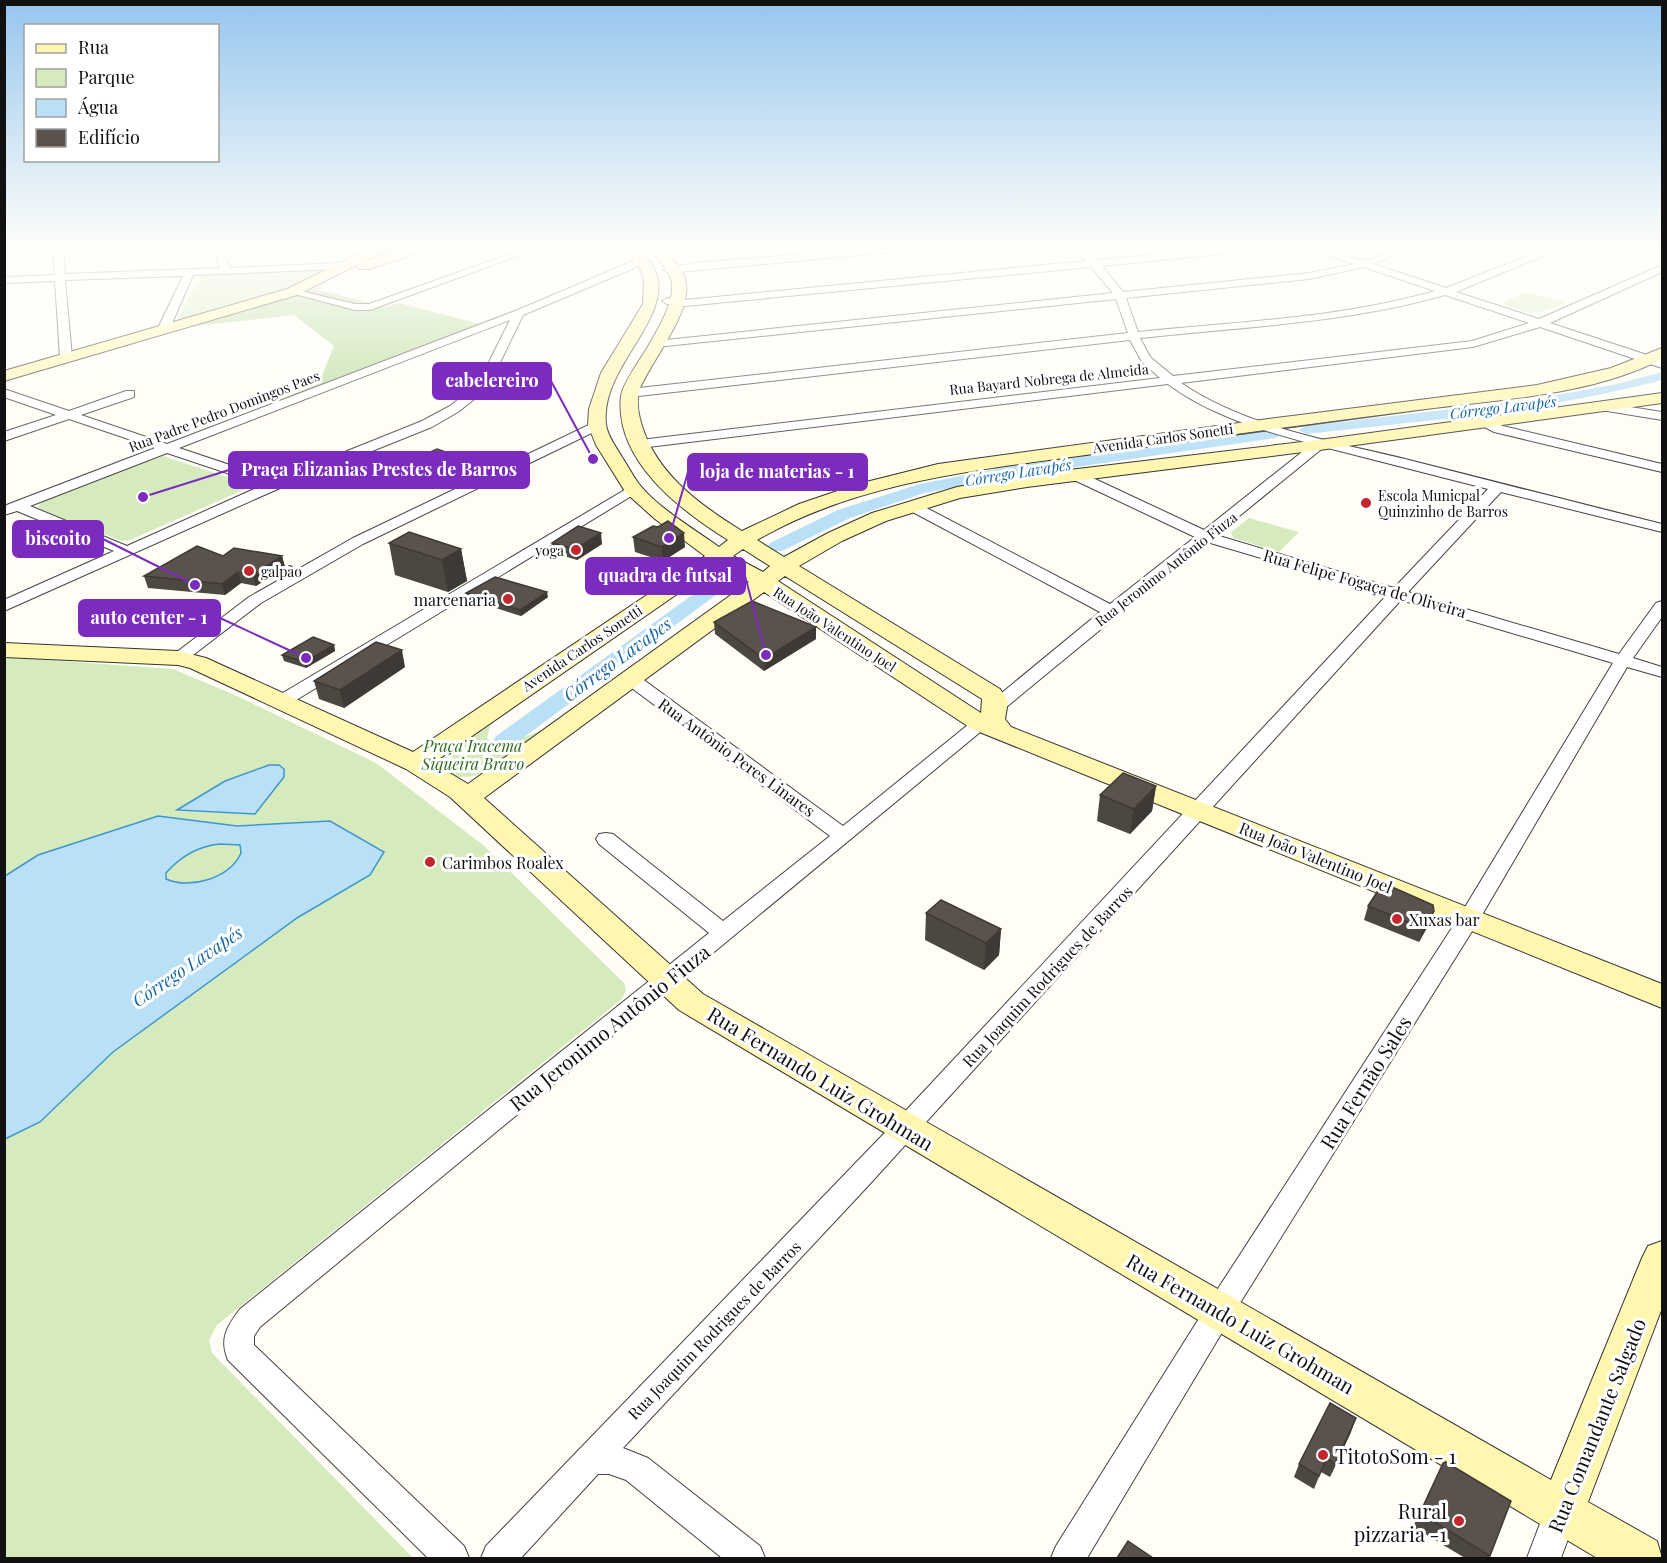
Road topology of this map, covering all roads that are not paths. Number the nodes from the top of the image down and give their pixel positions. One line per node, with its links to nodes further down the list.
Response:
1 (64, 322): 19 (street)
2 (167, 322): 14 (street)
3 (186, 322): 14 (street)
4 (495, 322): 15 (street, Rua Padre Pedro Domingos Paes)
5 (514, 322): 16 (street)
6 (653, 322): 31 (street)
7 (663, 322): 18 (street)
8 (870, 322): 18 (street)
9 (1129, 322): 17 (street)
10 (1256, 322): 17 (street)
11 (1535, 322): 13 (street)
12 (1545, 322): 13 (street, Rua Bayard Nobrega de Almeida)
13 (1541, 324): 20 (street); 22 (street, Rua Bayard Nobrega de Almeida)
14 (164, 328): 19 (street)
15 (470, 332): 16 (street); 37 (street, Rua Padre Pedro Domingos Paes)
16 (508, 334): 41 (street)
17 (1133, 336): 22 (street); 24 (street)
18 (656, 344): 24 (street)
19 (66, 357): 21 (street)
20 (1659, 360): 32 (street, Avenida Carlos Sonetti)
21 (4, 376)
22 (1169, 380): 32 (street); 35 (street, Rua Bayard Nobrega de Almeida)
23 (4, 393): 29 (street)
24 (630, 393): 35 (street, Rua João Valentino Joel)
25 (130, 394): 29 (street)
26 (1653, 400): 27 (street, Avenida Carlos Sonetti); 28 (street)
27 (1605, 407): 28 (street); 30 (street, Avenida Carlos Sonetti)
28 (1662, 415)
29 (67, 416): 33 (street); 37 (street)
30 (1480, 422): 34 (street, Avenida Carlos Sonetti); 39 (street)
31 (597, 425): 43 (street, Rua João Valentino Joel); 58 (street)
32 (1261, 425): 36 (street); 48 (street, Avenida Carlos Sonetti)
33 (4, 437)
34 (1373, 437): 36 (street, Avenida Carlos Sonetti); 38 (street)
35 (640, 444): 48 (street, Rua João Valentino Joel)
36 (1324, 444): 38 (street); 40 (street, Avenida Carlos Sonetti); 47 (street, Rua Jeronimo Antônio Fiuza)
37 (167, 449): 41 (street); 45 (street, Rua Padre Pedro Domingos Paes)
38 (1381, 457): 42 (street)
39 (1662, 468)
40 (1075, 475): 44 (street, Avenida Carlos Sonetti); 47 (street, Rua Felipe Fogaça de Oliveira)
41 (275, 485): 49 (street)
42 (1498, 487): 46 (street); 53 (street, Rua Joaquim Rodrigues de Barros)
43 (633, 489): 50 (street, Rua João Valentino Joel); 62 (street)
44 (912, 506): 51 (street, Avenida Carlos Sonetti); 56 (street)
45 (11, 508): 49 (street)
46 (1662, 528)
47 (1207, 537): 53 (street, Rua Felipe Fogaça de Oliveira); 56 (street, Rua Jeronimo Antônio Fiuza)
48 (742, 539): 50 (street, Avenida Carlos Sonetti); 51 (street, Rua João Valentino Joel)
49 (127, 551): 54 (street)
50 (718, 556): 52 (street, Rua João Valentino Joel); 64 (street, Avenida Carlos Sonetti)
51 (786, 566): 52 (street, Avenida Carlos Sonetti); 63 (street, Rua João Valentino Joel)
52 (764, 582): 61 (street, Avenida Carlos Sonetti); 63 (street, Rua João Valentino Joel)
53 (1397, 592): 59 (street, Rua Felipe Fogaça de Oliveira); 66 (street, Rua Joaquim Rodrigues de Barros)
54 (4, 606)
55 (1662, 606): 59 (street, Rua Fernão Sales)
56 (1111, 611): 63 (street, Rua Jeronimo Antônio Fiuza)
57 (4, 650): 58 (street, Rua Fernando Luiz Grohman)
58 (178, 658): 62 (street, Rua Fernando Luiz Grohman)
59 (1623, 660): 60 (street, Rua Felipe Fogaça de Oliveira); 69 (street, Rua Fernão Sales)
60 (1662, 672)
61 (631, 679): 65 (street, Avenida Carlos Sonetti); 67 (street, Rua Antônio Peres Linares)
62 (282, 701): 64 (street, Rua Fernando Luiz Grohman)
63 (988, 711): 66 (street, Rua João Valentino Joel); 67 (street, Rua Jeronimo Antônio Fiuza)
64 (415, 763): 65 (street, Rua Fernando Luiz Grohman)
65 (463, 795): 71 (street, Rua Fernando Luiz Grohman)
66 (1200, 810): 69 (street, Rua João Valentino Joel); 73 (street, Rua Joaquim Rodrigues de Barros)
67 (842, 835): 70 (street, Rua Jeronimo Antônio Fiuza)
68 (606, 838): 70 (street)
69 (1468, 920): 72 (street, Rua João Valentino Joel); 75 (street, Rua Fernão Sales)
70 (723, 933): 71 (street, Rua Jeronimo Antônio Fiuza)
71 (666, 981): 73 (street, Rua Fernando Luiz Grohman); 78 (street, Rua Jeronimo Antônio Fiuza)
72 (1662, 997)
73 (906, 1128): 75 (street, Rua Fernando Luiz Grohman); 76 (street, Rua Joaquim Rodrigues de Barros)
74 (1662, 1258): 77 (street, Rua Comandante Salgado)
75 (1220, 1310): 77 (street, Rua Fernando Luiz Grohman); 81 (street, Rua Fernão Sales)
76 (590, 1459): 79 (street, Rua Joaquim Rodrigues de Barros); 80 (street)
77 (1561, 1512): 82 (street, Rua Comandante Salgado); 83 (street, Rua Fernando Luiz Grohman)
78 (452, 1558)
79 (498, 1558)
80 (748, 1558)
81 (1068, 1558)
82 (1544, 1558)
83 (1640, 1558)

